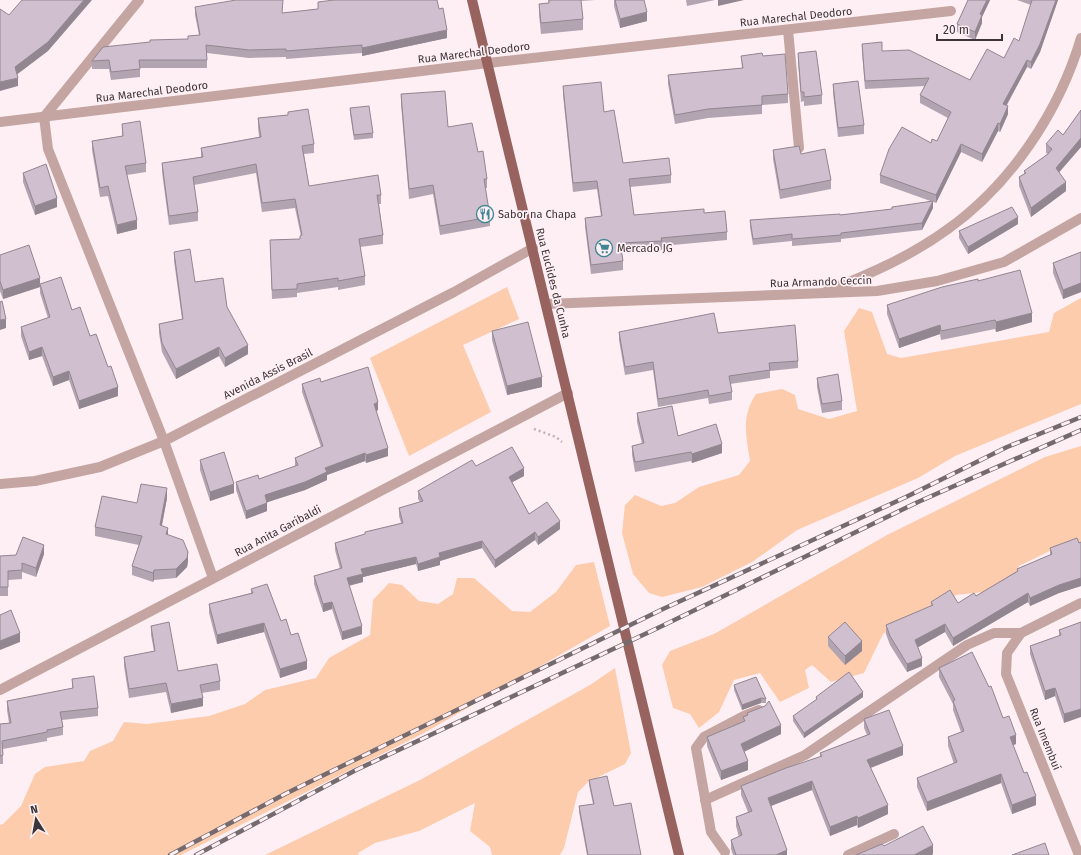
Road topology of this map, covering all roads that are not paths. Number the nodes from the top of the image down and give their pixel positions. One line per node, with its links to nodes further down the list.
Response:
1 (139, 0): 7 (street)
2 (472, 0): 6 (main road, Rua Euclides da Cunha)
3 (951, 11): 4 (street, Rua Marechal Deodoro)
4 (788, 30): 6 (street, Rua Marechal Deodoro); 9 (street)
5 (1081, 38): 12 (street)
6 (488, 64): 7 (street, Rua Marechal Deodoro); 11 (main road, Rua Euclides da Cunha)
7 (44, 117): 8 (street, Rua Marechal Deodoro); 15 (street)
8 (0, 122)
9 (799, 148)
10 (1081, 218): 12 (street, Rua Armando Ceccin)
11 (533, 248): 13 (main road, Rua Euclides da Cunha); 15 (street, Avenida Assis Brasil)
12 (818, 294): 13 (street, Rua Armando Ceccin)
13 (546, 304): 14 (main road, Rua Euclides da Cunha)
14 (568, 393): 17 (street, Rua Anita Garibaldi); 25 (main road, Rua Euclides da Cunha)
15 (164, 441): 16 (street, Avenida Assis Brasil); 17 (street)
16 (0, 484)
17 (213, 578): 20 (street, Rua Anita Garibaldi)
18 (1081, 603): 19 (street)
19 (1021, 632): 22 (street); 27 (street, Rua Imembuí)
20 (0, 690)
21 (763, 709): 22 (street)
22 (705, 800): 24 (street)
23 (894, 834): 26 (street)
24 (725, 852)
25 (679, 855)
26 (848, 855)
27 (1079, 855)

